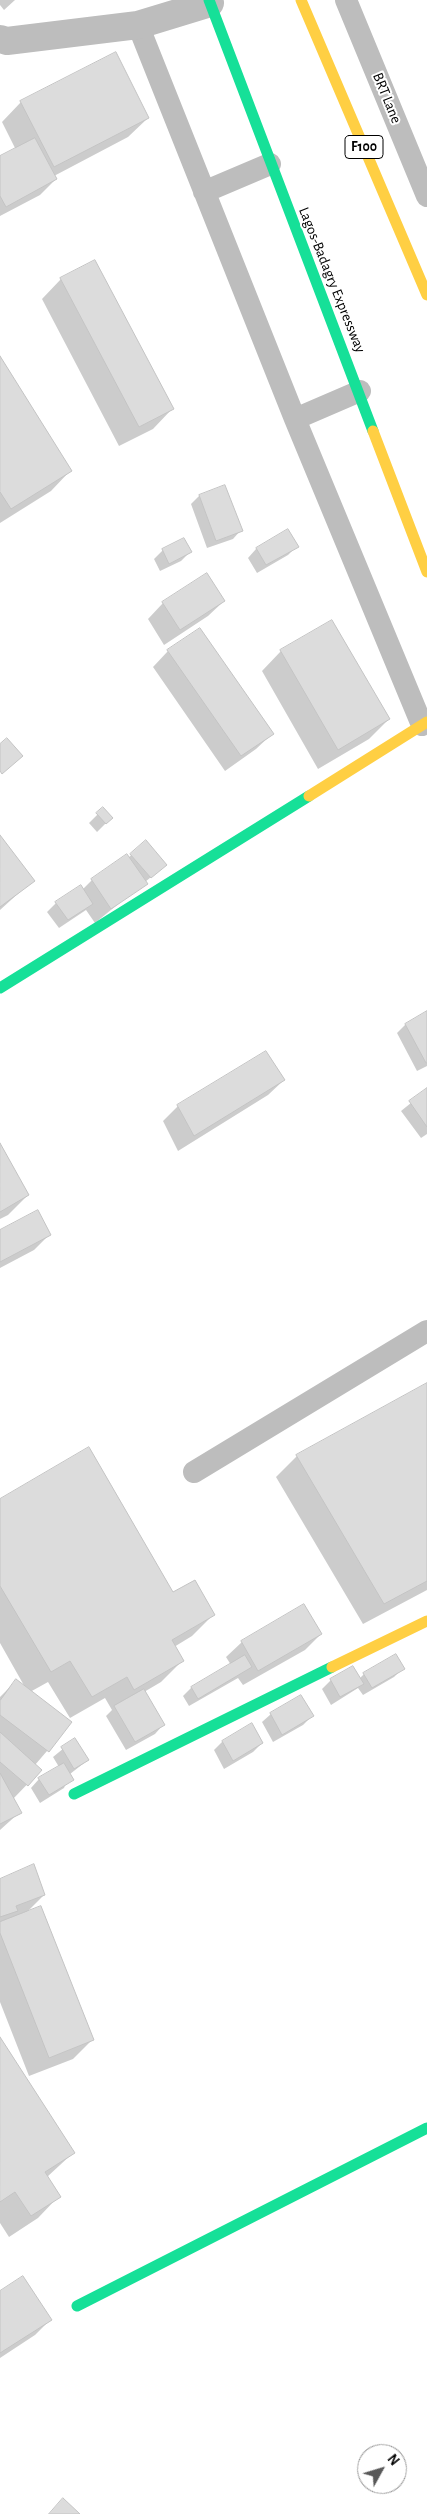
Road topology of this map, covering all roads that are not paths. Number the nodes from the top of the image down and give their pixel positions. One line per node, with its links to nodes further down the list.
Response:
1 (300, 0): 9 (main road, F100)
2 (346, 0): 8 (lane, BRT Lane)
3 (210, 2): 4 (street); 6 (main road, Lagos-Badagry Expressway)
4 (138, 26): 5 (street); 7 (lane)
5 (2, 42)
6 (270, 164): 7 (lane); 10 (main road, Lagos-Badagry Expressway)
7 (204, 192): 11 (lane)
8 (427, 196)
9 (427, 295)
10 (360, 391): 11 (lane); 12 (main road, Lagos-Badagry Expressway)
11 (295, 419): 13 (lane)
12 (427, 572)
13 (424, 723): 14 (main road)
14 (0, 988)
15 (427, 1331): 16 (lane)
16 (194, 1472)
17 (427, 1620): 18 (main road)
18 (74, 1794)
19 (427, 2128): 20 (main road)
20 (77, 2306)

